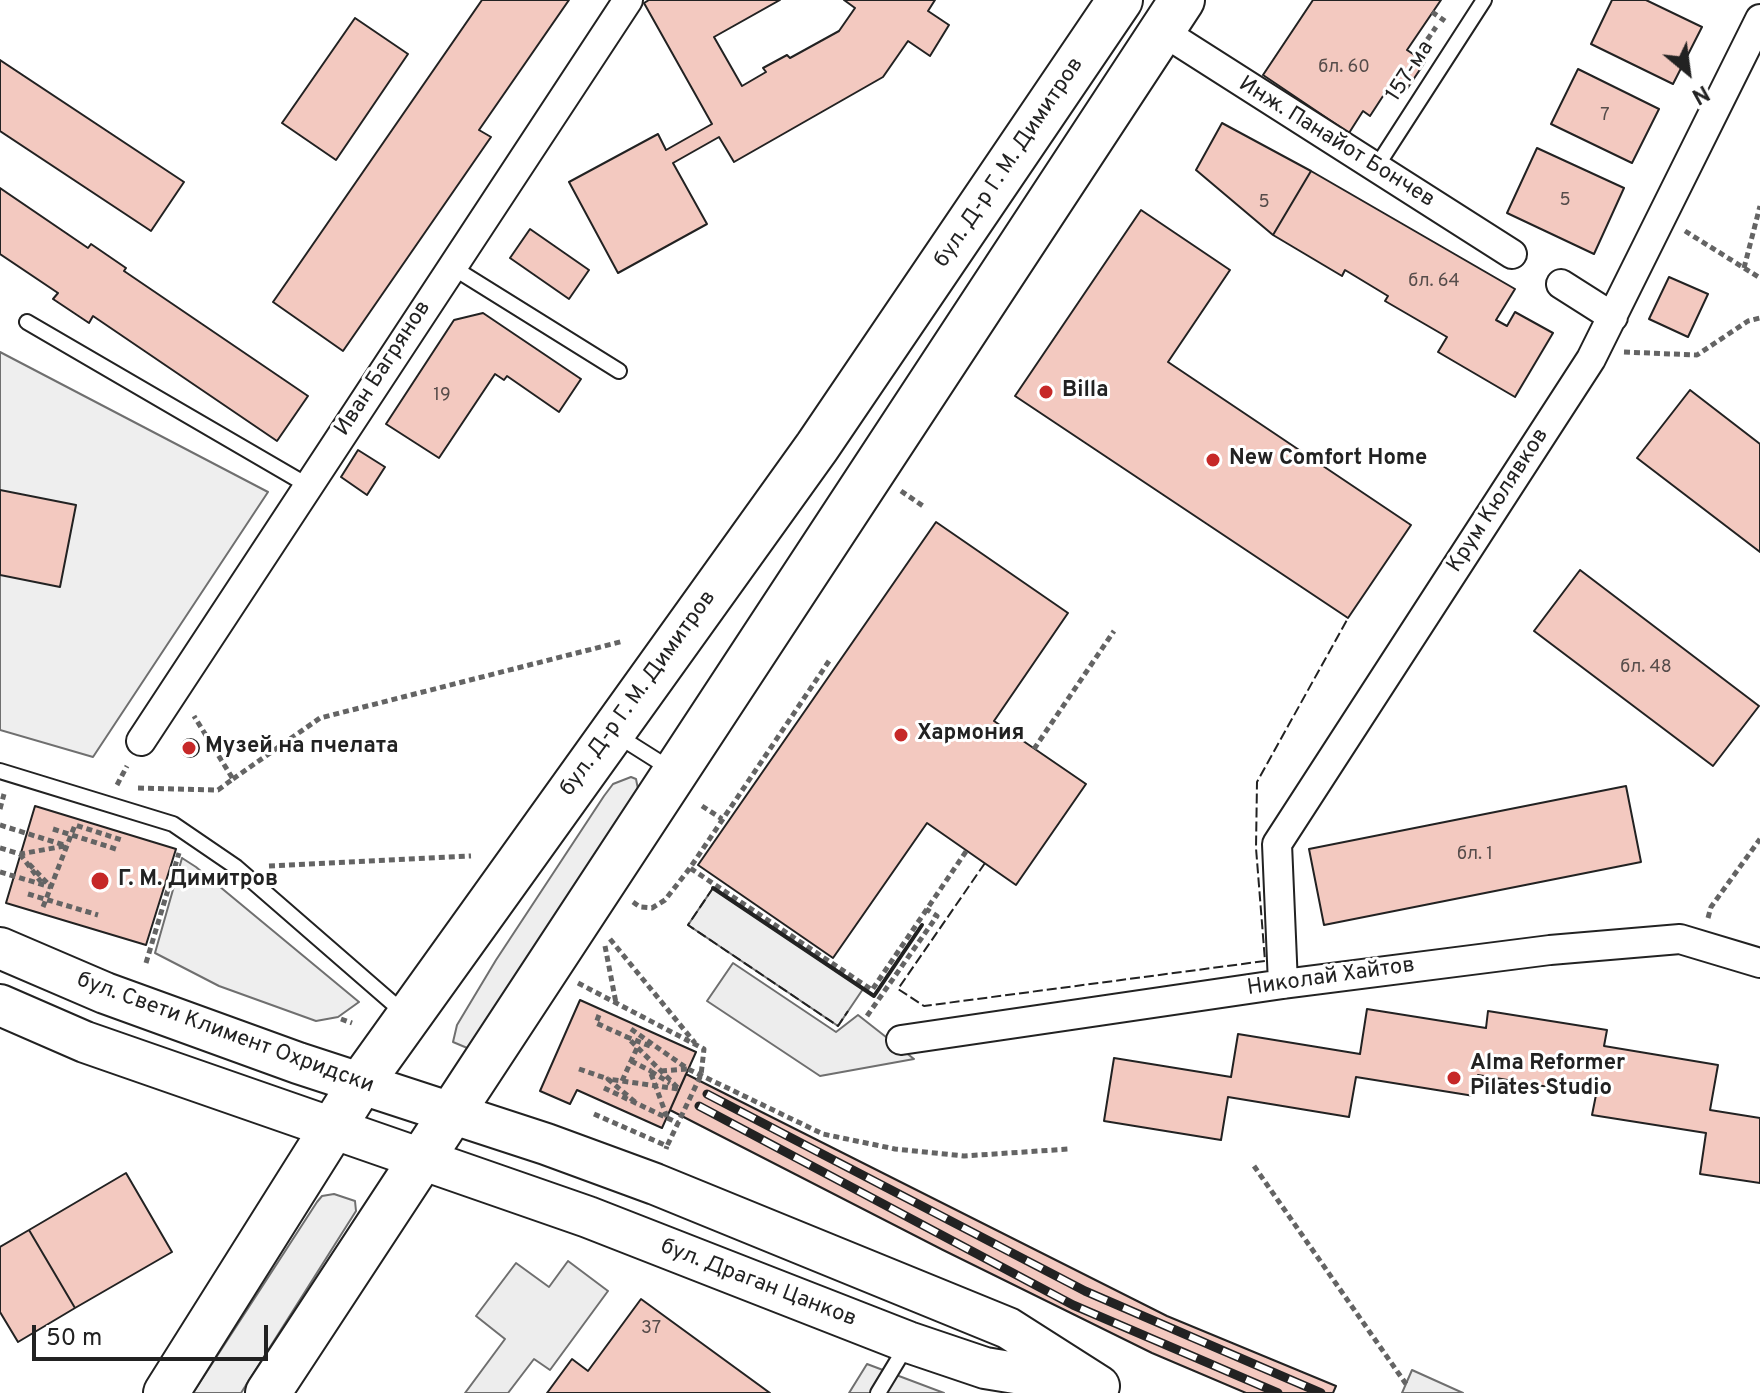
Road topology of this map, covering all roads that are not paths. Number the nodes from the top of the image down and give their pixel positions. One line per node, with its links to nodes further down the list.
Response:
1 (628, 0): 8 (street, Иван Багрянов)
2 (1120, 0): 14 (main road, бул. Д-р Г. М. Димитров)
3 (1484, 0): 6 (lane, 157-ма)
4 (1172, 15): 6 (street, Инж. Панайот Бончев); 17 (main road)
5 (1760, 19): 10 (street, Крум Кюлявков)
6 (1375, 169): 7 (street, Инж. Панайот Бончев)
7 (1512, 254)
8 (452, 267): 12 (lane); 13 (street, Иван Багрянов)
9 (1561, 284): 10 (street)
10 (1613, 317): 20 (street, Крум Кюлявков)
11 (27, 322): 13 (lane)
12 (619, 371)
13 (307, 485): 15 (street, Иван Багрянов)
14 (611, 732): 17 (lane); 22 (main road, бул. Д-р Г. М. Димитров)
15 (141, 741)
16 (0, 771): 22 (lane)
17 (689, 790): 25 (main road)
18 (0, 948): 24 (main road, бул. Свети Климент Охридски)
19 (1760, 963): 20 (street, Николай Хайтов)
20 (1283, 984): 23 (street, Николай Хайтов)
21 (0, 1005): 26 (main road)
22 (407, 1015): 24 (main road, бул. Д-р Г. М. Димитров)
23 (901, 1040)
24 (361, 1083): 25 (main road, бул. Свети Климент Охридски); 26 (main road, бул. Д-р Г. М. Димитров)
25 (453, 1114): 27 (main road); 29 (main road, бул. Драган Цанков)
26 (331, 1130): 27 (main road); 30 (main road, бул. Д-р Г. М. Димитров)
27 (422, 1160): 28 (main road, бул. Драган Цанков); 31 (main road)
28 (908, 1342): 29 (main road, бул. Драган Цанков); 32 (lane)
29 (1108, 1390)
30 (166, 1393)
31 (268, 1393)
32 (878, 1393)

